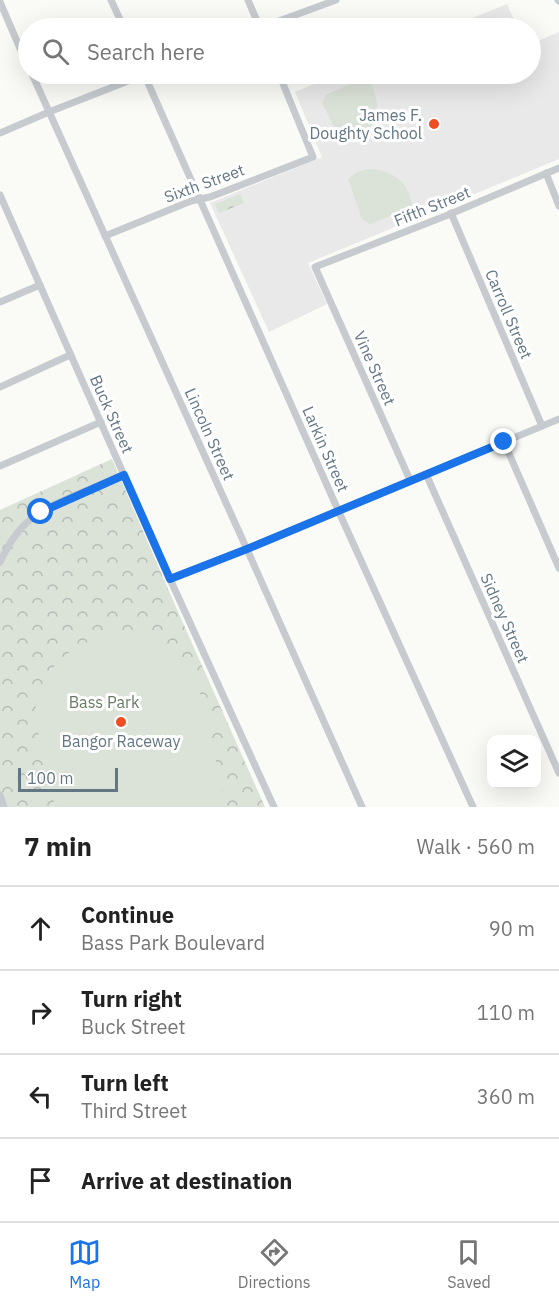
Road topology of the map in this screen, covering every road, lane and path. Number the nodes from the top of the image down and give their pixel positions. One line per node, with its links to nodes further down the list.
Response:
1 (111, 0): 5 (street)
2 (248, 0): 6 (street)
3 (336, 0): 7 (street)
4 (0, 2): 8 (street)
5 (119, 18)
6 (256, 18)
7 (287, 18)
8 (18, 44)
9 (36, 84): 13 (street, Lincoln Street)
10 (120, 84): 13 (street)
11 (149, 84): 18 (street, Larkin Street)
12 (283, 84): 18 (street, Sixth Street)
13 (49, 112): 14 (street); 21 (street, Lincoln Street)
14 (0, 133)
15 (559, 168): 16 (street, Fifth Street)
16 (546, 173): 19 (street); 20 (street, Fifth Street)
17 (0, 195): 23 (street, Buck Street)
18 (200, 199): 21 (street, Sixth Street); 35 (street, Larkin Street)
19 (559, 206)
20 (451, 213): 22 (street, Fifth Street); 29 (street, Carroll Street)
21 (105, 236): 36 (street, Lincoln Street)
22 (315, 267): 34 (street, Vine Street)
23 (40, 285): 24 (street); 25 (street, Buck Street)
24 (0, 302)
25 (70, 355): 26 (street); 28 (street, Buck Street)
26 (0, 387)
27 (559, 419): 29 (street)
28 (101, 423): 31 (street); 33 (street, Buck Street)
29 (542, 426): 30 (street)
30 (504, 442): 32 (street); 38 (street)
31 (0, 466)
32 (426, 474): 34 (street); 40 (street, Sidney Street)
33 (124, 475): 37 (street); 39 (street, Buck Street)
34 (410, 480): 35 (street)
35 (338, 510): 36 (street); 45 (street, Larkin Street)
36 (247, 549): 39 (street); 44 (street, Lincoln Street)
37 (0, 562)
38 (559, 568)
39 (170, 579): 43 (street, Buck Street)
40 (559, 773)
41 (0, 795): 42 (street)
42 (4, 807)
43 (274, 807)
44 (362, 807)
45 (473, 807)

